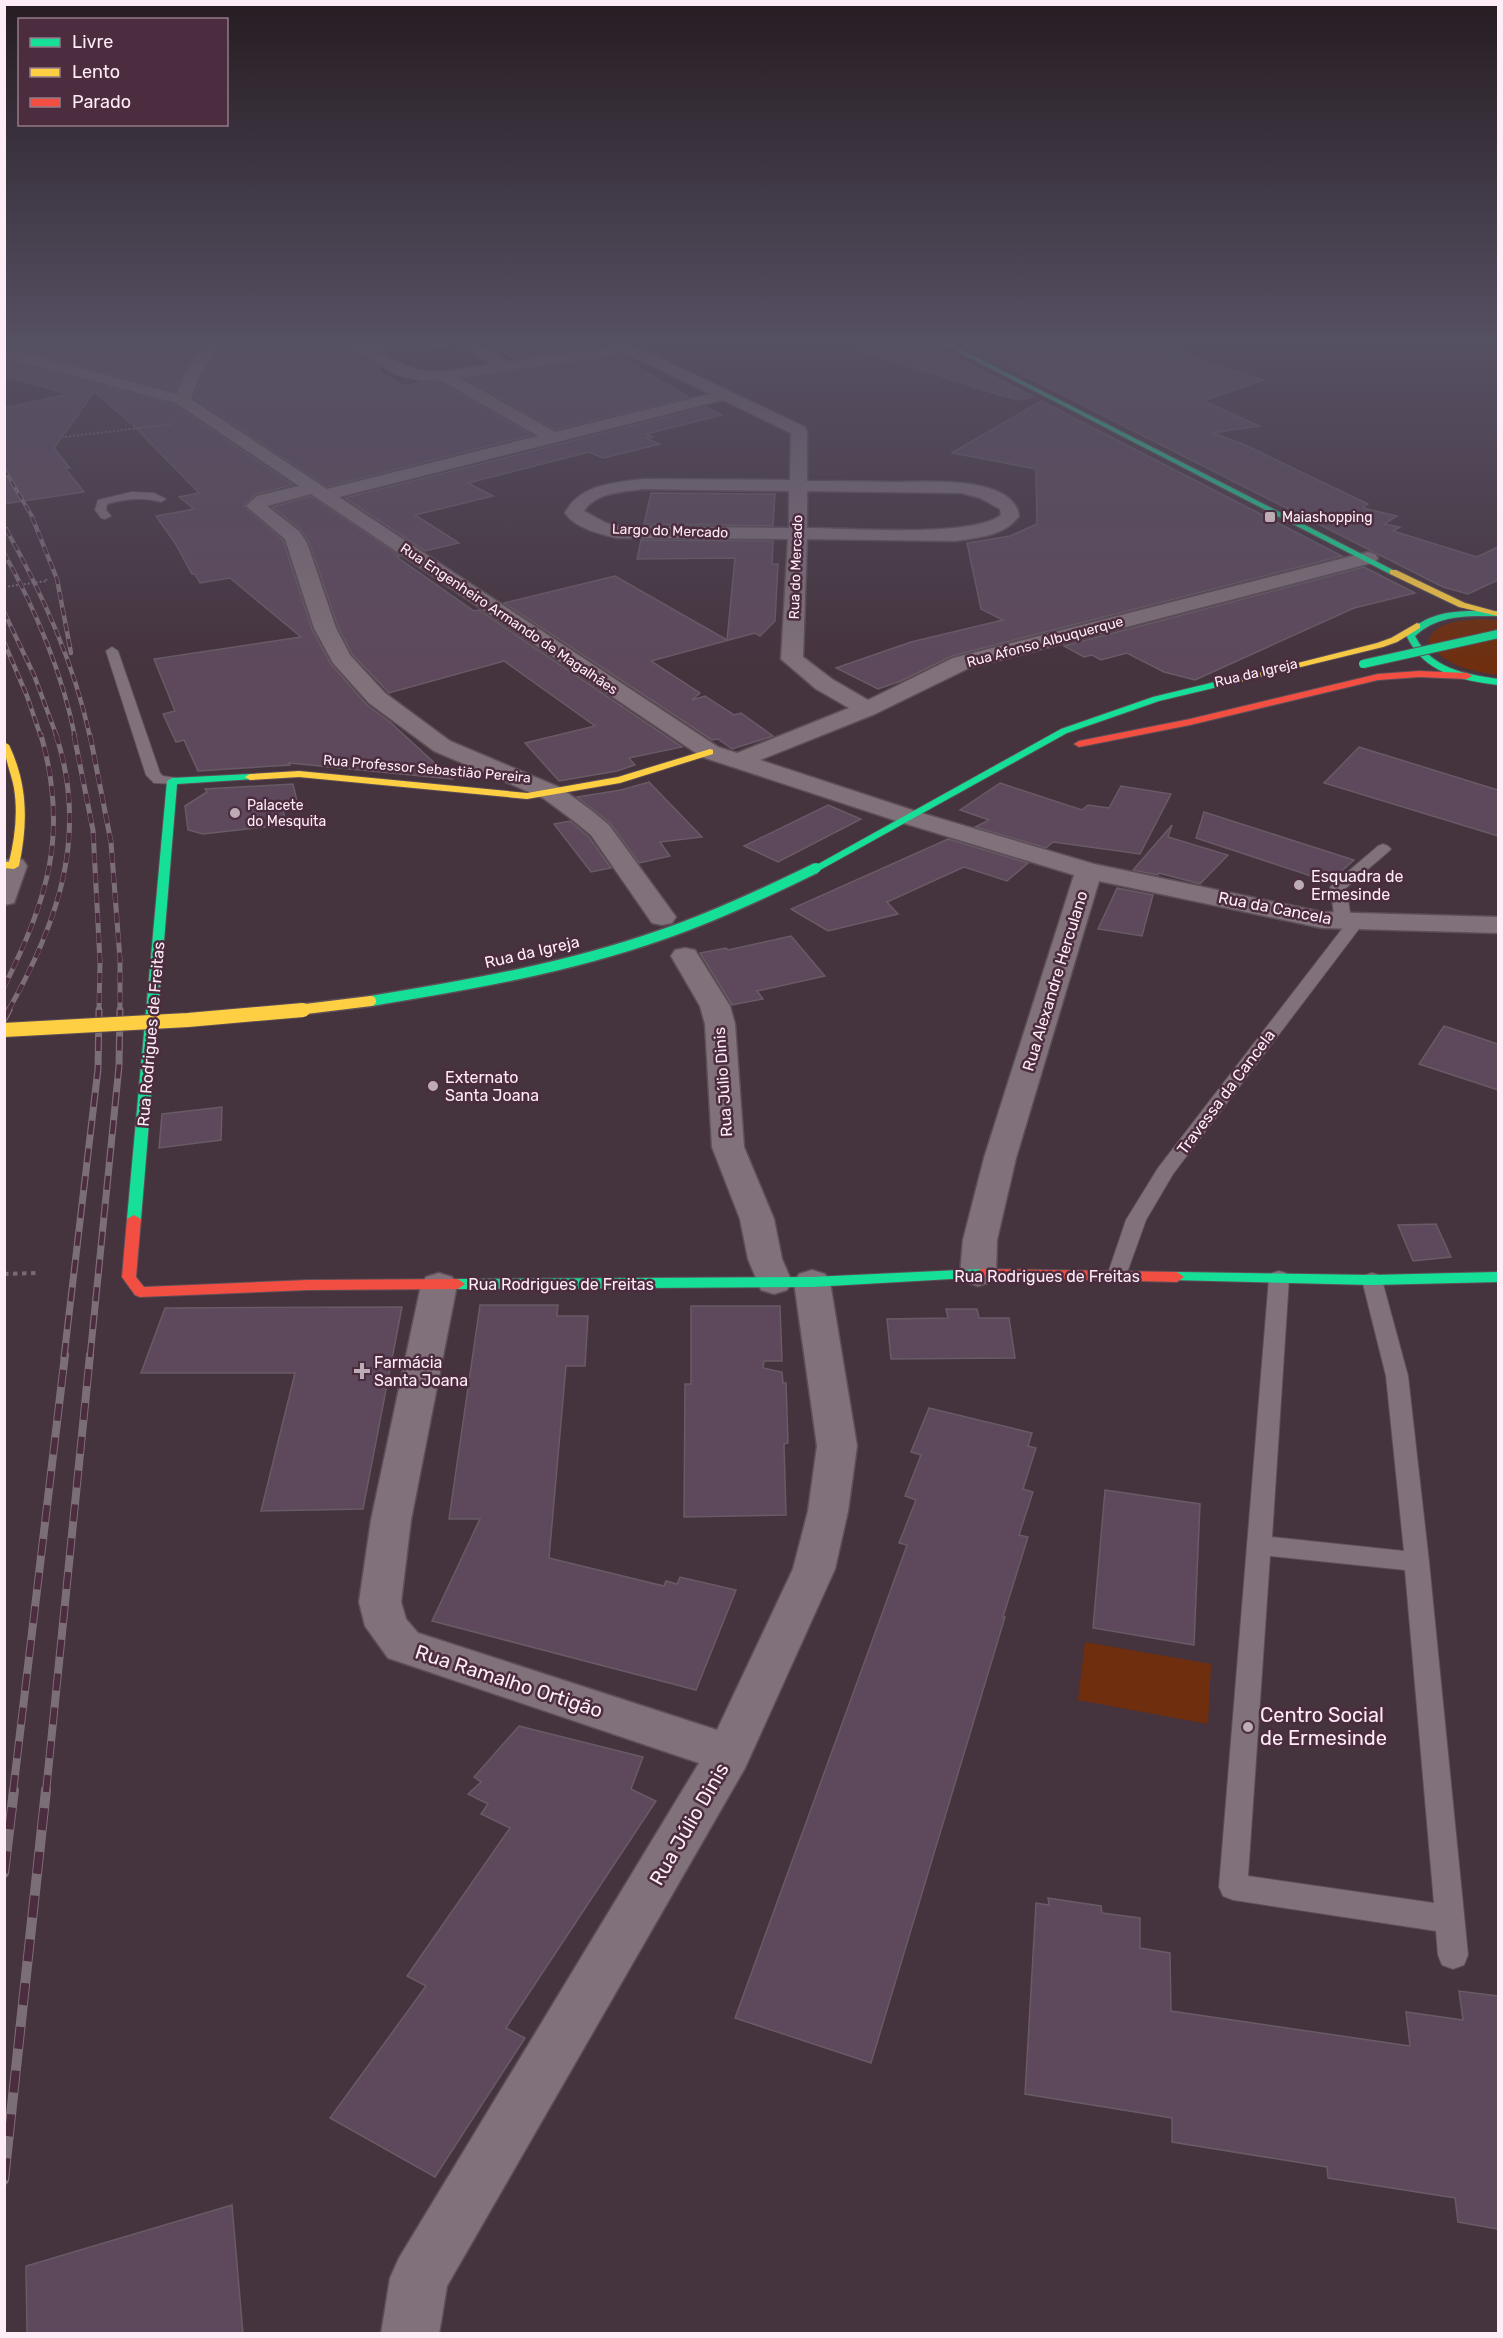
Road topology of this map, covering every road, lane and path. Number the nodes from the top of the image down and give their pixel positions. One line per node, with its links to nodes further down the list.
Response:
1 (261, 453): 6 (street, Rua Engenheiro Armando de Magalhães)
2 (486, 453): 6 (street)
3 (799, 453): 5 (street, Rua do Mercado)
4 (1161, 453): 10 (main road)
5 (799, 485): 9 (street, Rua do Mercado); 9 (street, Largo do Mercado); 9 (street, Largo do Mercado)
6 (319, 491): 25 (street, Rua Engenheiro Armando de Magalhães); 28 (street)
7 (161, 500): 8 (lane)
8 (105, 516)
9 (798, 533): 22 (street, Rua do Mercado)
10 (1368, 558): 12 (main road); 22 (street, Rua Afonso Albuquerque)
11 (46, 579): 13 (path)
12 (1418, 585): 14 (main road); 15 (main road)
13 (7, 586)
14 (1498, 614): 15 (main road, Rua da Igreja)
15 (1436, 617): 16 (main road, Rua da Igreja)
16 (1417, 626): 20 (main road); 26 (main road, Rua da Igreja)
17 (1498, 634): 19 (main road, bridge)
18 (112, 651): 29 (lane)
19 (1358, 666)
20 (1467, 676): 21 (main road); 26 (main road, Rua da Igreja)
21 (1498, 682)
22 (867, 709): 27 (street, Rua Afonso Albuquerque)
23 (1162, 713): 26 (main road, Rua da Igreja)
24 (4, 745): 34 (main road)
25 (710, 752): 27 (street, Rua Engenheiro Armando de Magalhães); 31 (main road, Rua Professor Sebastião Pereira)
26 (1024, 754): 32 (main road, Rua da Igreja)
27 (735, 762): 32 (street, Rua Engenheiro Armando de Magalhães)
28 (493, 769): 30 (street); 31 (street)
29 (172, 781): 30 (main road, Rua Professor Sebastião Pereira); 50 (main road, Rua Rodrigues de Freitas)
30 (454, 789): 31 (main road, Rua Professor Sebastião Pereira)
31 (552, 793): 37 (street)
32 (909, 817): 35 (street, Rua Alexandre Herculano); 41 (main road, Rua da Igreja, bridge)
33 (1383, 849): 38 (lane)
34 (9, 866): 36 (street)
35 (1089, 871): 38 (street, Rua da Cancela); 44 (street, Rua Alexandre Herculano)
36 (4, 897)
37 (662, 917)
38 (1349, 921): 39 (street, Rua da Cancela); 45 (lane, Travessa da Cancela)
39 (1498, 925)
40 (685, 956): 49 (street, Rua Júlio Dinis)
41 (4, 1030)
42 (36, 1273): 43 (path)
43 (4, 1274)
44 (978, 1274): 45 (main road, Rua Rodrigues de Freitas); 49 (main road, Rua Rodrigues de Freitas)
45 (1117, 1276): 47 (main road, Rua Rodrigues de Freitas)
46 (1498, 1277): 48 (main road, Rua Rodrigues de Freitas)
47 (1279, 1278): 48 (main road, Rua Rodrigues de Freitas); 51 (lane)
48 (1372, 1280): 52 (lane)
49 (793, 1282): 50 (main road, Rua Rodrigues de Freitas); 53 (street, Rua Júlio Dinis)
50 (439, 1285): 53 (street, Rua Ramalho Ortigão)
51 (1259, 1545): 52 (lane); 54 (lane)
52 (1417, 1562): 54 (lane)
53 (729, 1754): 56 (street, Rua Júlio Dinis)
54 (1449, 1918): 55 (lane)
55 (1453, 1955)
56 (410, 2331)

